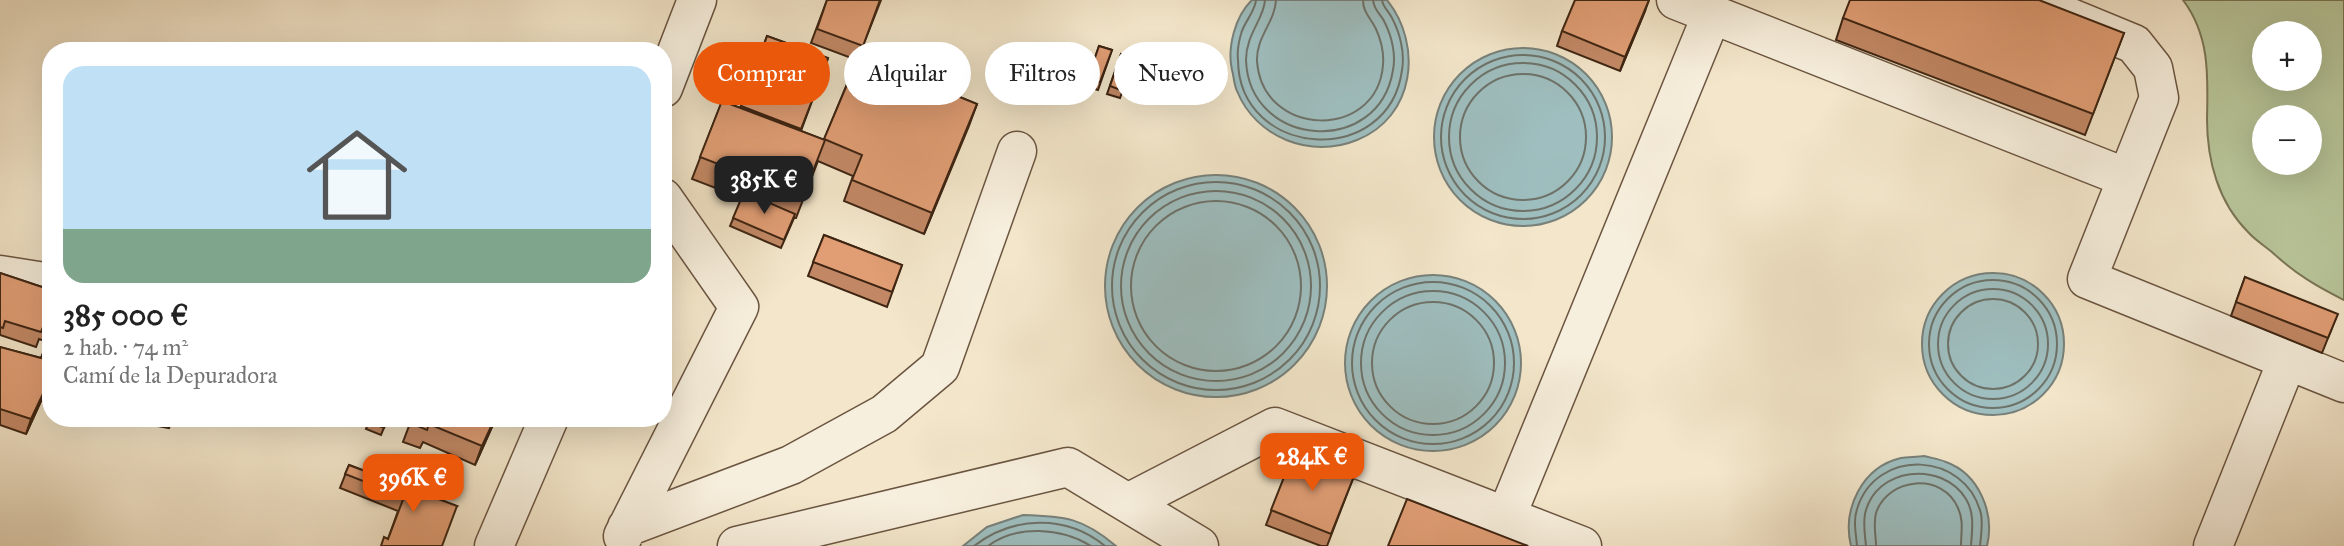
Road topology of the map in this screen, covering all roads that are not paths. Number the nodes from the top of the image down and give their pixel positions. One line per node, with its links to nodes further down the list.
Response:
1 (697, 0): 5 (street)
2 (1676, 0): 4 (street)
3 (2027, 0): 7 (street)
4 (1712, 14): 7 (street); 15 (street)
5 (672, 65)
6 (1017, 152): 16 (street)
7 (2127, 178): 11 (street)
8 (672, 211): 16 (street)
9 (0, 275): 10 (street)
10 (42, 282)
11 (2287, 360): 12 (street); 21 (street)
12 (2344, 383)
13 (545, 427): 17 (street)
14 (1128, 503): 15 (street); 18 (street); 19 (street)
15 (1506, 517): 20 (street)
16 (622, 536)
17 (494, 546)
18 (737, 546)
19 (1199, 546)
20 (1582, 546)
21 (2213, 546)

